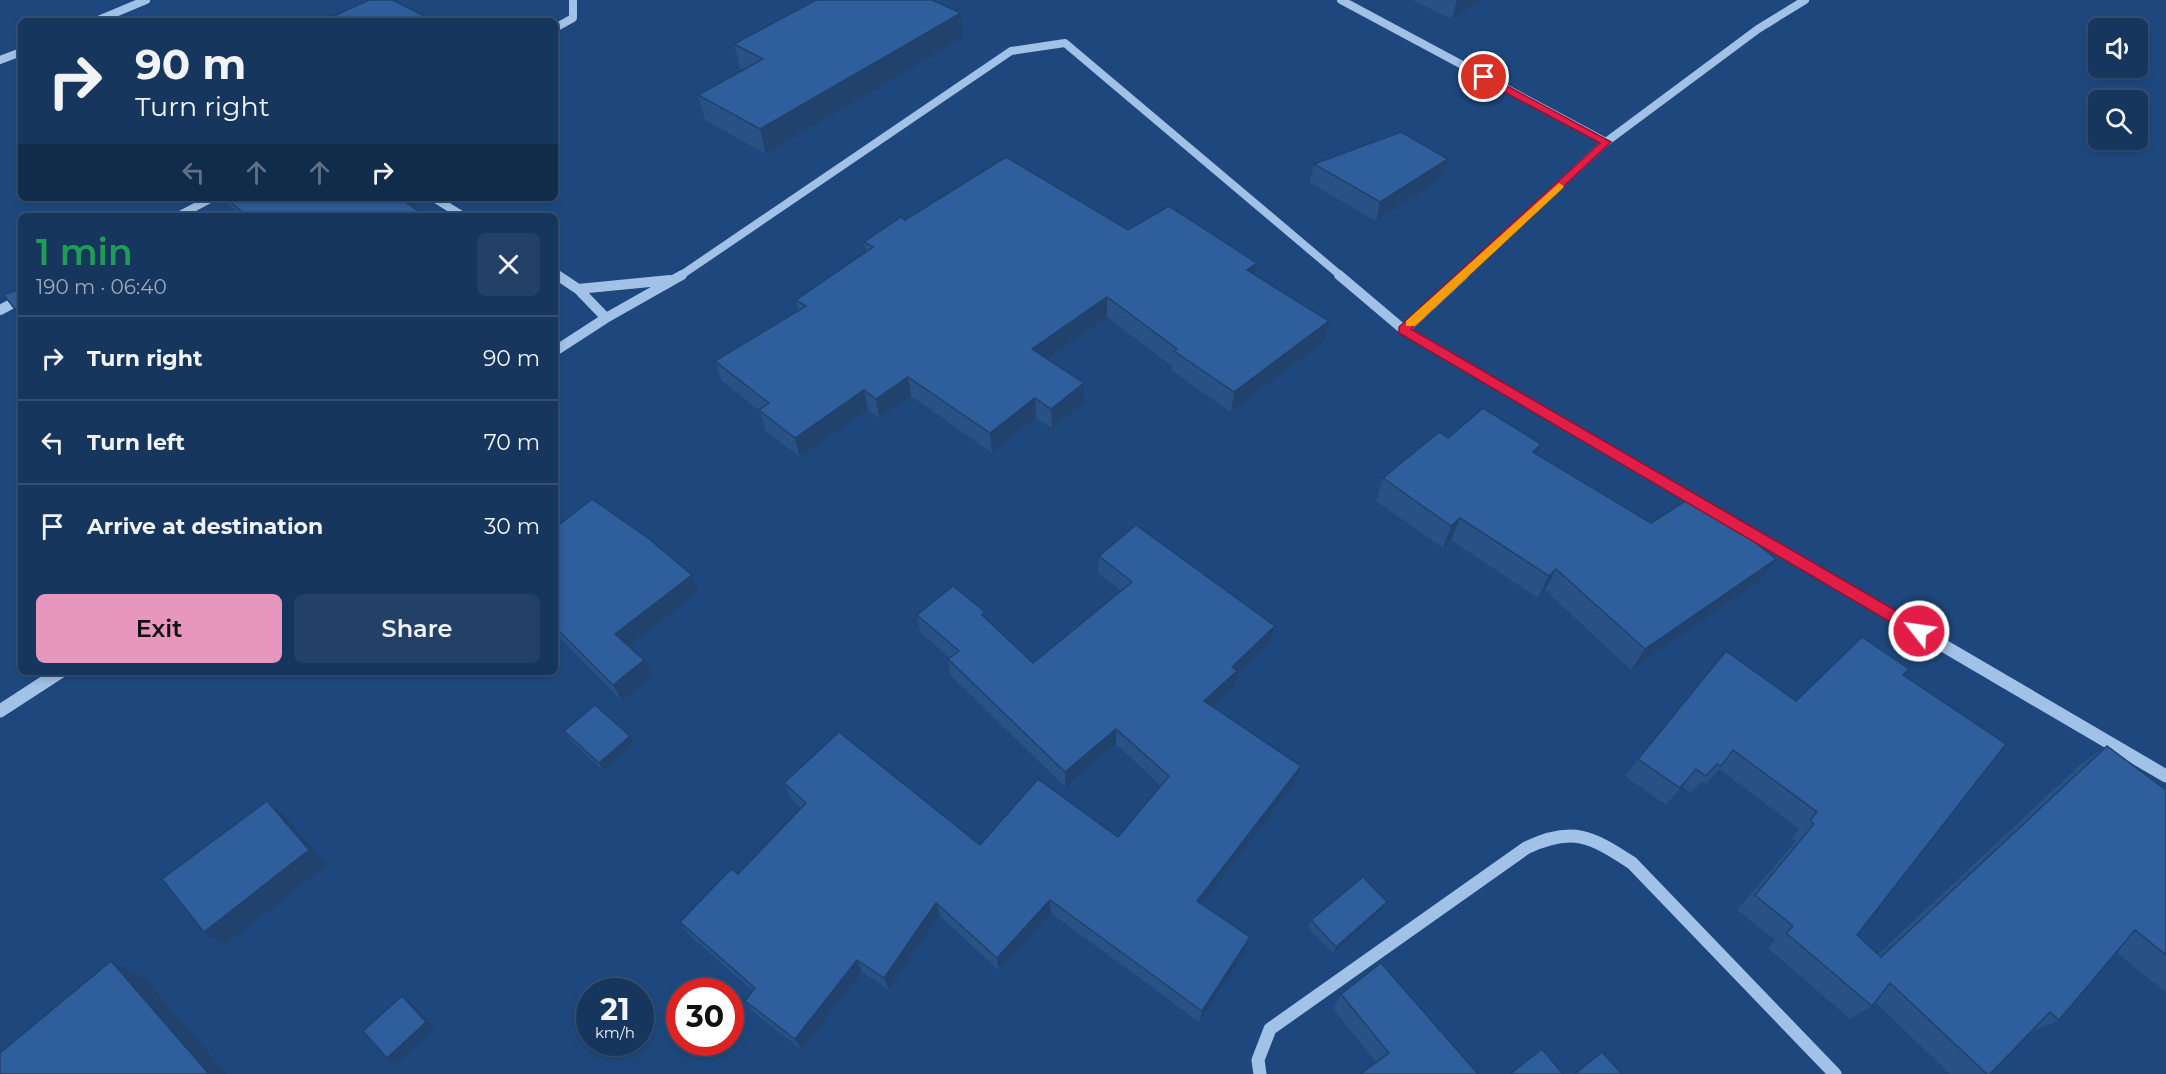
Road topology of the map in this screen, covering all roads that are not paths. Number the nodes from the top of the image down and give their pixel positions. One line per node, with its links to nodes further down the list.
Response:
1 (146, 0): 5 (street)
2 (573, 0): 6 (street)
3 (1341, 0): 9 (street)
4 (1805, 0): 9 (street)
5 (103, 18)
6 (558, 26)
7 (18, 53): 8 (street)
8 (0, 60)
9 (1606, 142): 20 (street)
10 (206, 201): 12 (street)
11 (439, 201): 13 (street)
12 (184, 213)
13 (458, 213)
14 (558, 276): 16 (street)
15 (676, 279): 16 (street); 19 (street); 20 (street)
16 (578, 289): 19 (street)
17 (18, 301): 18 (street)
18 (0, 310)
19 (606, 318): 21 (street)
20 (1404, 330): 24 (street)
21 (558, 349)
22 (55, 675): 23 (street)
23 (0, 711)
24 (2166, 776)
25 (1260, 1074): 26 (street)
26 (1835, 1074)

